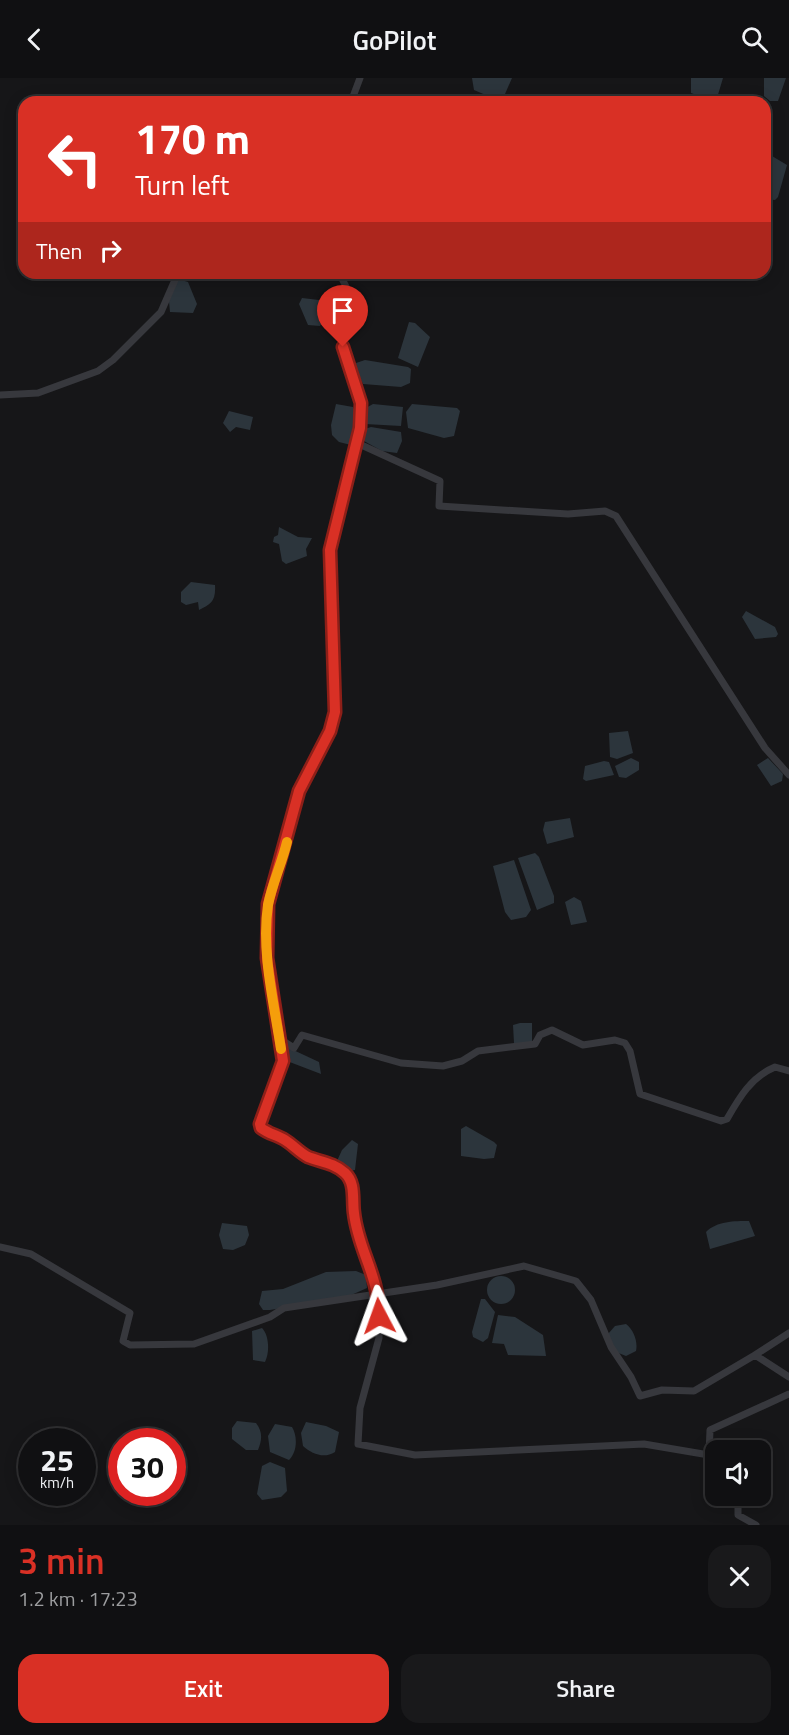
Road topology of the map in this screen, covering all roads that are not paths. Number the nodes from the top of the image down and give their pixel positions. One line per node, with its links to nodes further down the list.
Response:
1 (360, 78): 2 (street)
2 (353, 96)
3 (175, 279): 5 (street)
4 (342, 279): 6 (street)
5 (0, 395)
6 (357, 443): 7 (street); 8 (street)
7 (789, 775)
8 (280, 1040): 9 (street); 11 (street)
9 (789, 1071)
10 (0, 1247): 11 (street)
11 (379, 1293): 13 (street); 17 (street)
12 (789, 1333): 13 (street)
13 (755, 1355): 14 (street)
14 (789, 1377)
15 (789, 1394): 16 (street)
16 (711, 1440)
17 (705, 1456)
18 (738, 1506): 19 (street)
19 (756, 1525)

